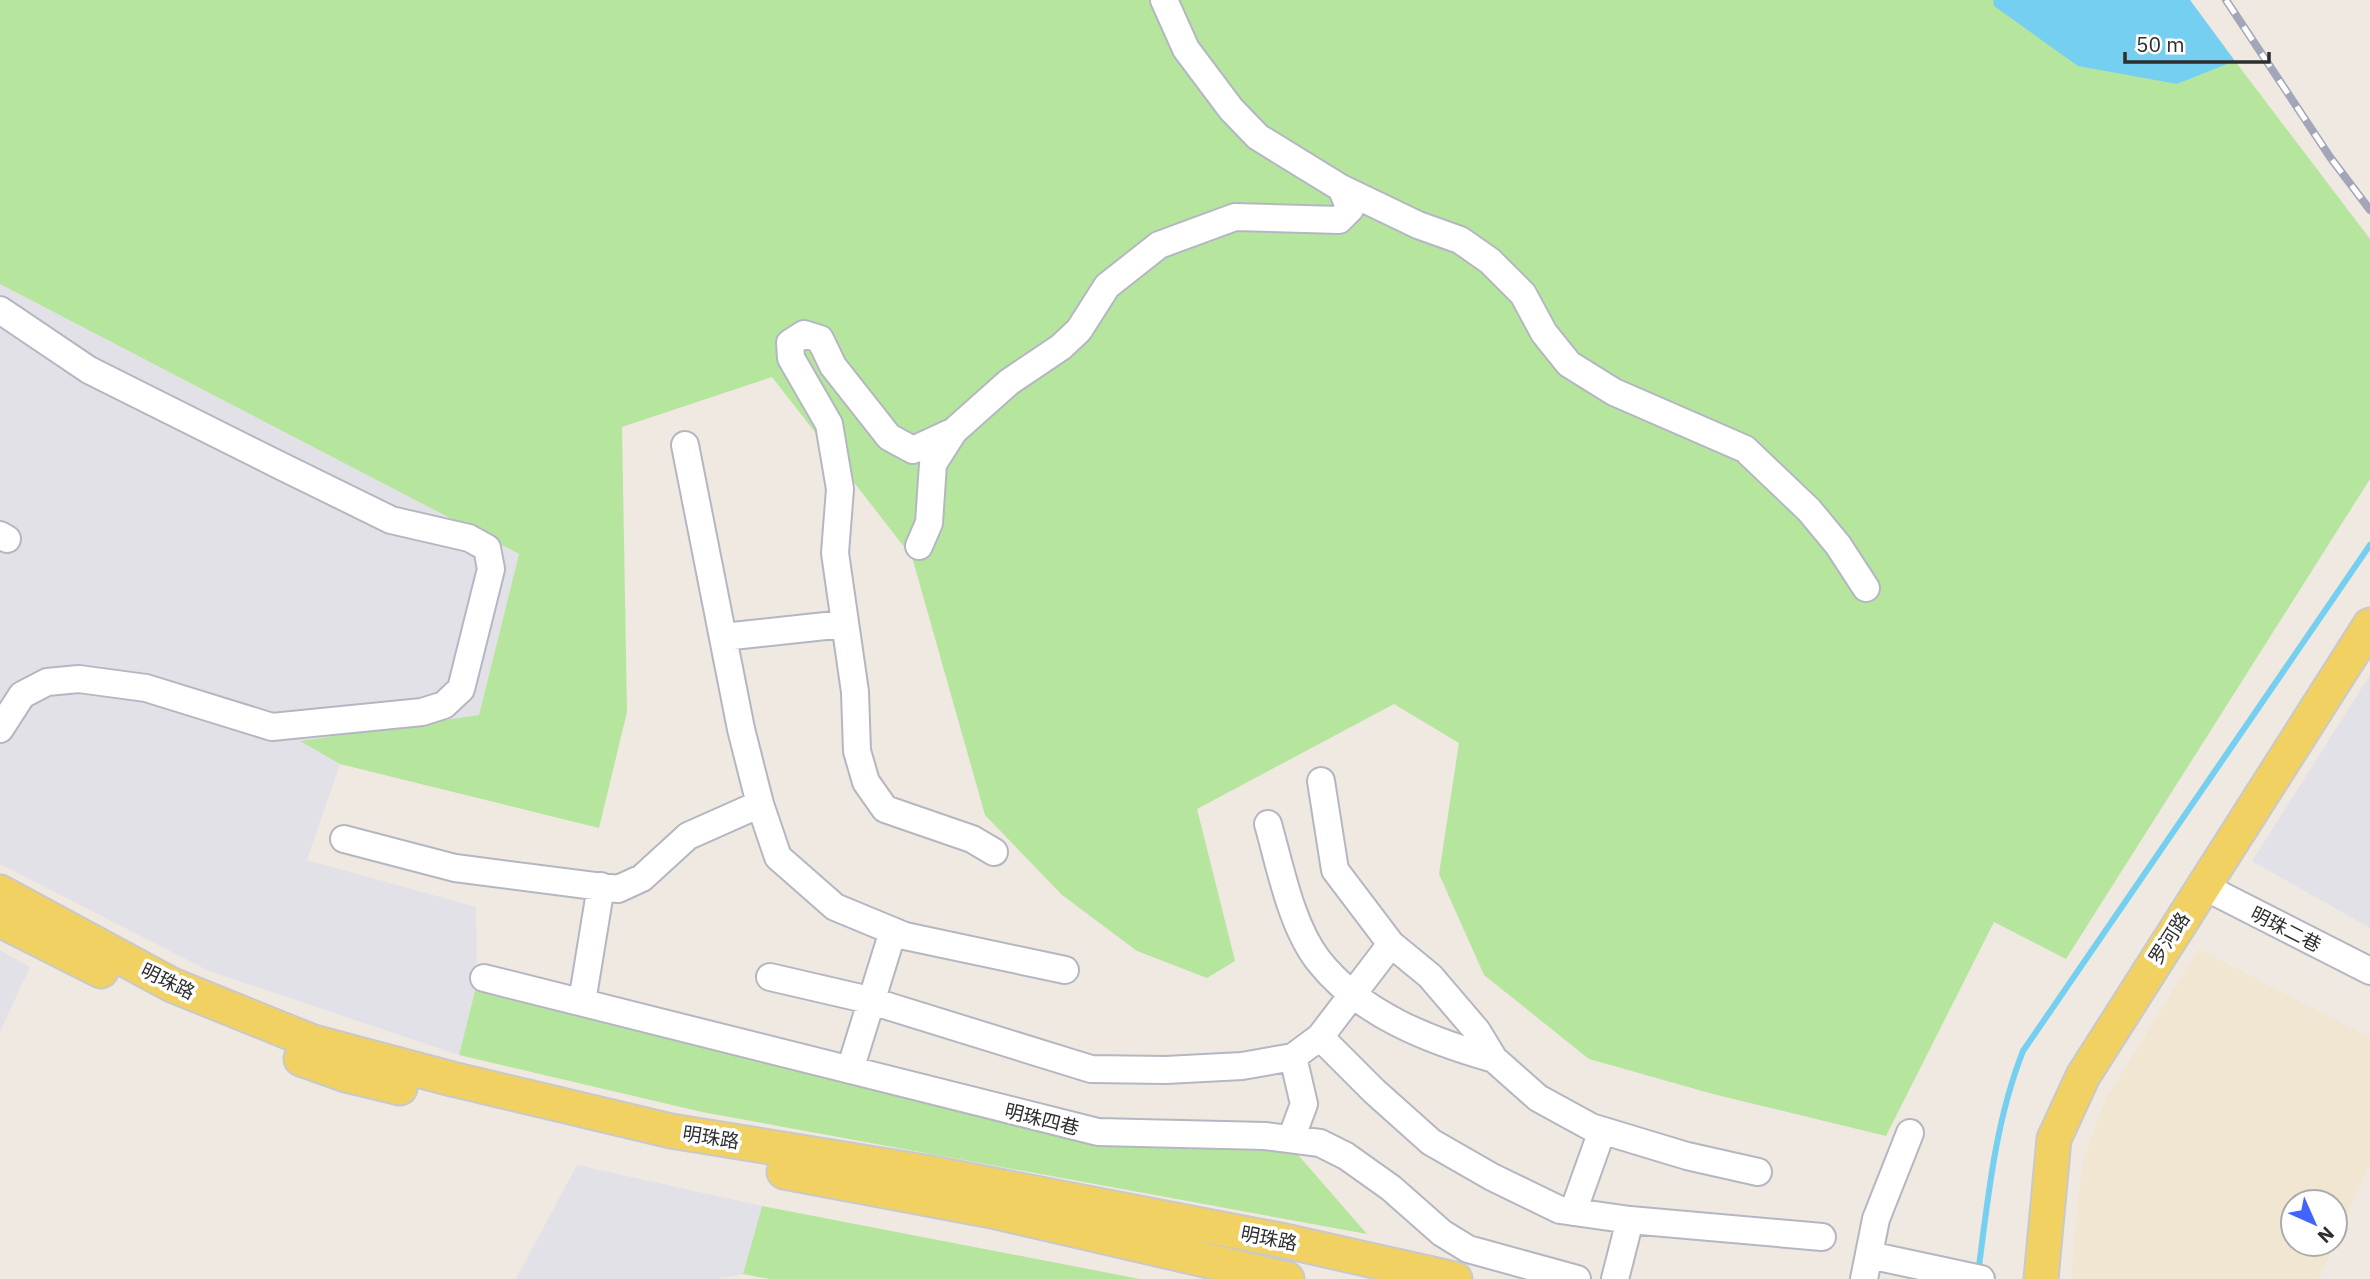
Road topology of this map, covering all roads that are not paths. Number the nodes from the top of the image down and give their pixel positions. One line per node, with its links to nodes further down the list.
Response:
1 (1164, 0): 2 (street)
2 (1341, 188): 4 (street); 7 (street)
3 (0, 310): 11 (street)
4 (954, 431): 6 (street); 8 (street)
5 (685, 445): 10 (street)
6 (919, 546)
7 (1866, 588)
8 (844, 624): 10 (street); 16 (street)
9 (2370, 625): 18 (main road, 罗河路)
10 (723, 637): 13 (street)
11 (0, 729)
12 (1321, 781): 22 (street)
13 (760, 804): 17 (street); 21 (street)
14 (1269, 824): 27 (street)
15 (344, 839): 17 (street)
16 (994, 852)
17 (601, 886): 29 (street)
18 (2203, 886): 24 (street, 明珠二巷); 48 (main road, 罗河路)
19 (0, 892): 44 (main road, 明珠路)
20 (0, 920): 43 (main road, 明珠路)
21 (893, 931): 23 (street); 28 (street)
22 (1391, 944): 27 (street); 32 (street)
23 (1065, 970)
24 (2370, 971)
25 (770, 977): 28 (street)
26 (484, 978): 29 (street, 明珠四巷)
27 (1352, 995): 30 (street); 32 (street)
28 (872, 1001): 31 (street); 33 (street)
29 (582, 1002): 33 (street, 明珠四巷)
30 (1320, 1037): 31 (street); 38 (street)
31 (1293, 1057): 36 (street)
32 (1494, 1059): 34 (street)
33 (850, 1070): 36 (street, 明珠四巷)
34 (1602, 1131): 37 (street); 38 (street)
35 (1910, 1133): 41 (street)
36 (1291, 1139): 45 (street, 明珠四巷)
37 (1758, 1172)
38 (1573, 1212): 39 (street)
39 (1630, 1220): 40 (street); 46 (street)
40 (1822, 1237)
41 (1867, 1267): 42 (street)
42 (1949, 1276): 47 (street)
43 (1287, 1279)
44 (1455, 1279)
45 (1577, 1279)
46 (1615, 1279)
47 (1981, 1279)
48 (2041, 1279)

